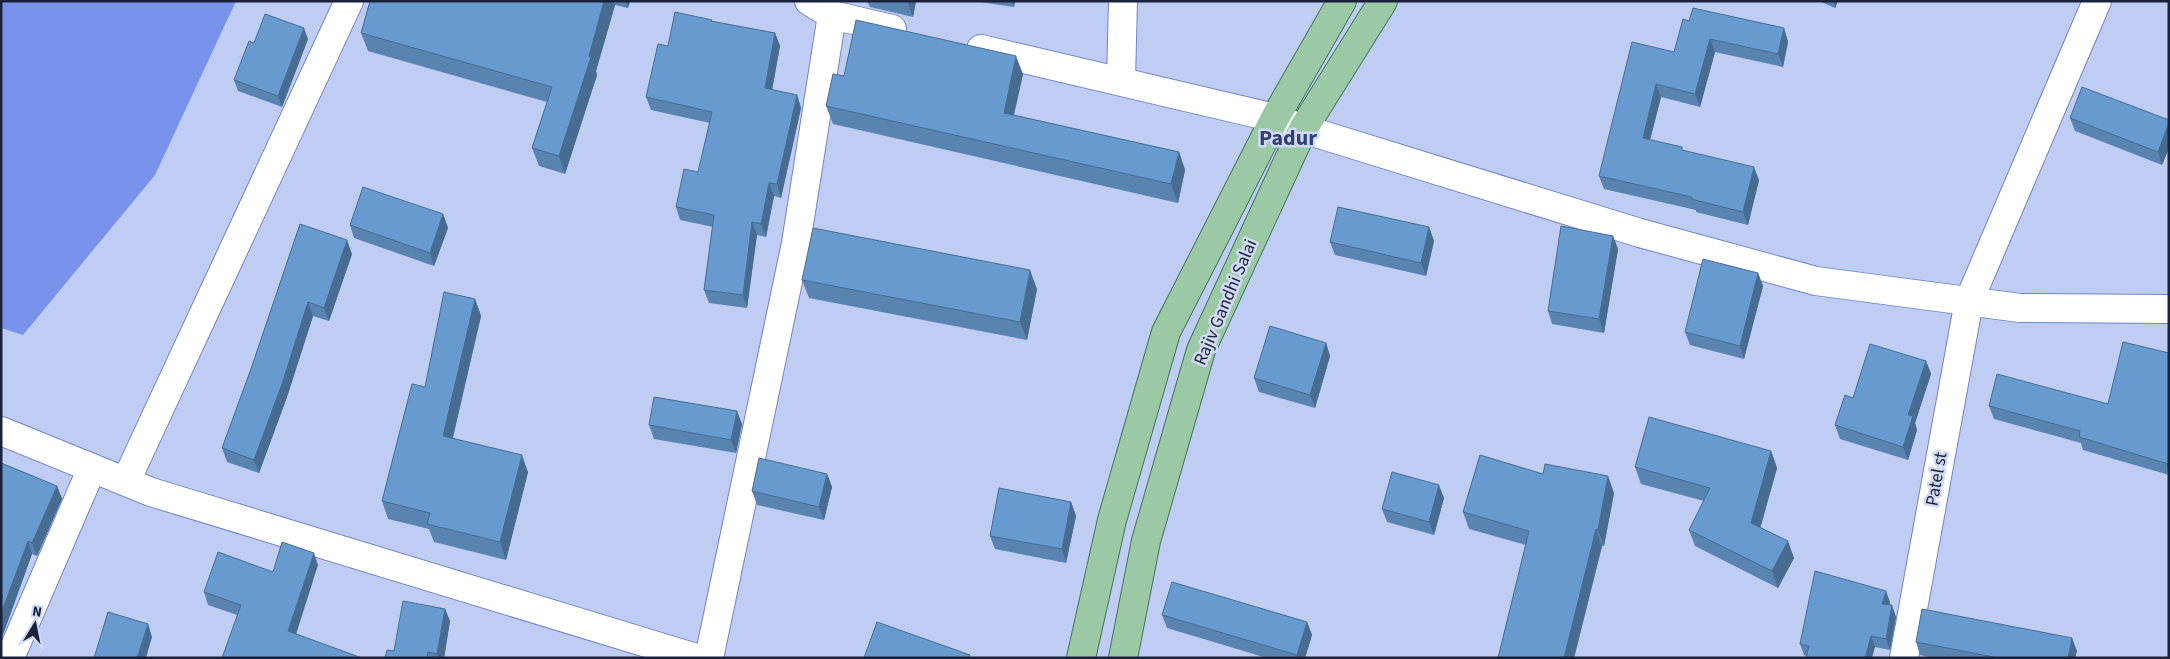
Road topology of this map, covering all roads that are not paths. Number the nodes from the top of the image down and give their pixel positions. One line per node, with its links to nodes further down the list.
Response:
1 (349, 1): 16 (street)
2 (1122, 1): 9 (street)
3 (1342, 1): 10 (main road, Rajiv Gandhi Salai)
4 (1383, 1): 11 (main road, Rajiv Gandhi Salai)
5 (2097, 1): 12 (street, Patel st)
6 (820, 8): 7 (street); 19 (street)
7 (918, 35)
8 (957, 44): 9 (street)
9 (1121, 80): 10 (street)
10 (1275, 118): 11 (street); 20 (main road, Rajiv Gandhi Salai)
11 (1302, 129): 12 (street); 21 (main road, Rajiv Gandhi Salai)
12 (1969, 301): 13 (street); 22 (street, Patel st)
13 (2166, 312)
14 (1, 431): 15 (street)
15 (92, 468): 16 (street); 17 (street)
16 (126, 481): 18 (street)
17 (10, 658)
18 (696, 658)
19 (709, 658)
20 (1081, 658)
21 (1123, 658)
22 (1904, 658)

